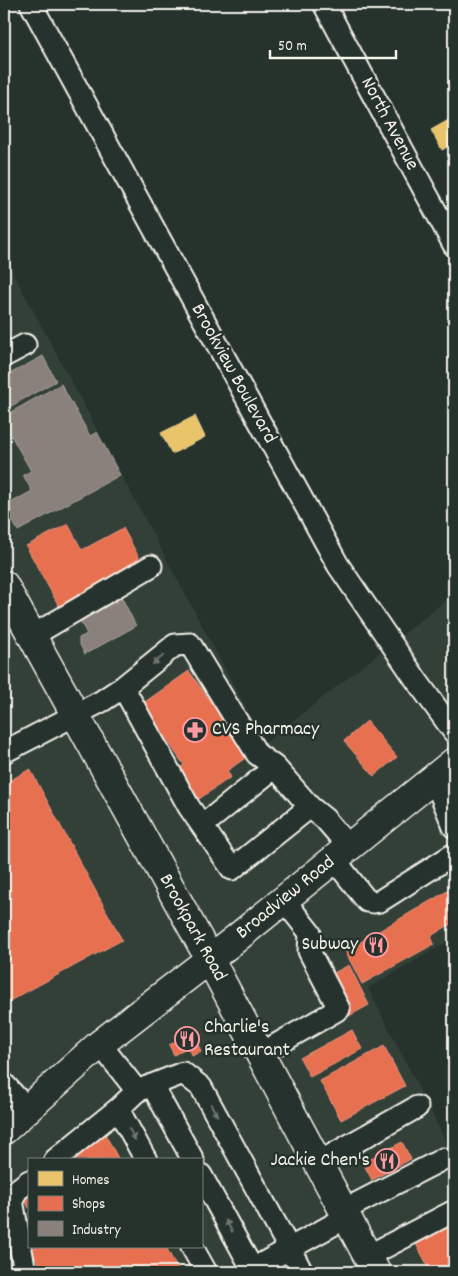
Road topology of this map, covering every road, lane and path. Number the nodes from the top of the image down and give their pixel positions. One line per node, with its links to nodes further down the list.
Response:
1 (31, 4): 13 (street, Brookview Boulevard)
2 (324, 4): 3 (street, North Avenue)
3 (454, 245)
4 (24, 345): 5 (street)
5 (4, 356)
6 (151, 566): 8 (street)
7 (4, 585): 8 (main road, Brookpark Road)
8 (32, 636): 11 (main road, Brookpark Road)
9 (190, 644): 10 (street, one-way to 10); 12 (street); 12 (street)
10 (123, 687): 11 (street); 18 (street)
11 (75, 715): 14 (street); 23 (main road, Brookpark Road)
12 (242, 728): 15 (street)
13 (454, 732)
14 (4, 752)
15 (275, 767): 17 (street); 18 (street)
16 (444, 770): 19 (street); 20 (main road, Broadview Road)
17 (310, 807): 18 (street); 20 (street)
18 (202, 826)
19 (454, 826)
20 (342, 853): 21 (street); 22 (main road, Broadview Road)
21 (454, 854)
22 (284, 900): 23 (main road, Broadview Road); 25 (street)
23 (209, 958): 24 (main road, Broadview Road); 25 (main road, Brookpark Road)
24 (100, 1044): 27 (street); 29 (main road, Broadview Road)
25 (260, 1054): 36 (main road, Brookpark Road)
26 (4, 1084): 29 (street)
27 (144, 1088): 30 (street); 34 (street); 42 (street, one-way to 42)
28 (417, 1107): 36 (street)
29 (27, 1109): 31 (main road, Broadview Road)
30 (118, 1109): 32 (street); 33 (street, one-way to 33)
31 (4, 1130)
32 (57, 1158)
33 (145, 1158)
34 (192, 1158)
35 (443, 1159): 40 (street)
36 (318, 1163): 40 (main road, Brookpark Road)
37 (202, 1177): 44 (street, one-way to 37)
38 (28, 1182): 45 (street)
39 (454, 1211): 43 (street)
40 (345, 1214): 42 (street); 43 (main road, Brookpark Road)
41 (193, 1248): 46 (street)
42 (289, 1249): 44 (street); 47 (street)
43 (372, 1264)
44 (251, 1271)
45 (25, 1272)
46 (206, 1272)
47 (302, 1272)

